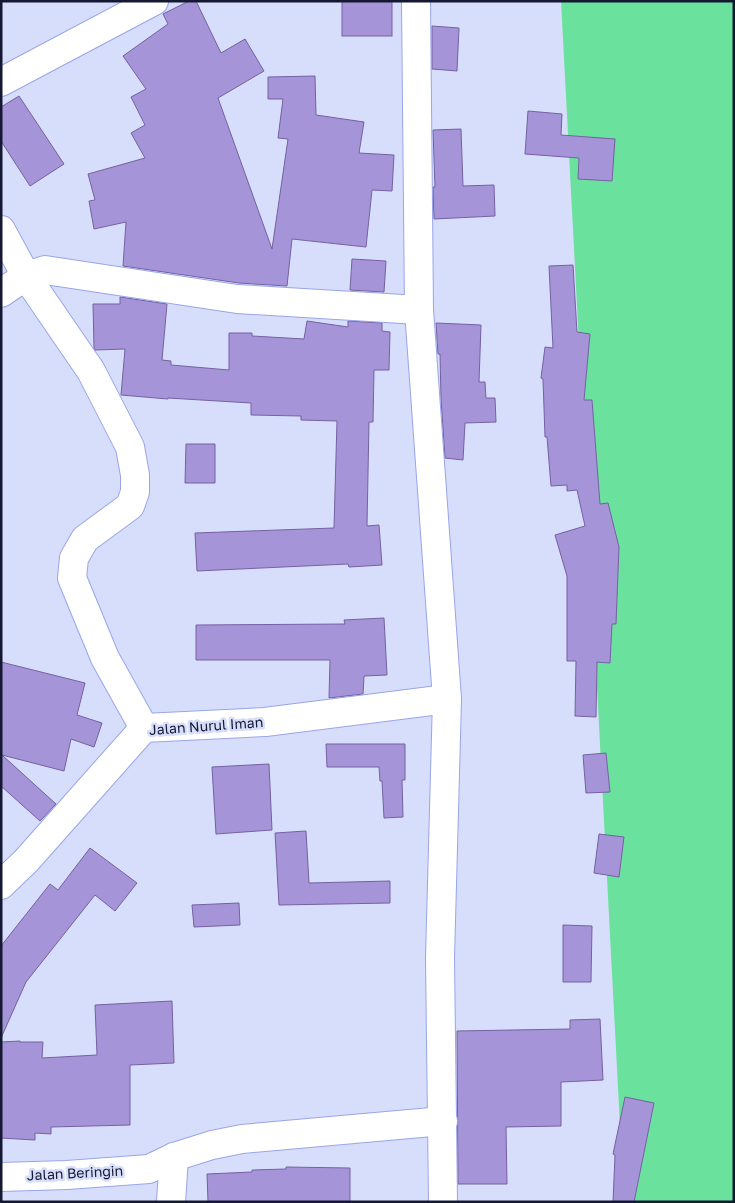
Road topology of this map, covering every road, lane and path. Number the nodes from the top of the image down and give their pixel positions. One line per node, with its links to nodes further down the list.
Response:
1 (154, 1): 3 (street)
2 (416, 1): 7 (street)
3 (1, 82)
4 (1, 230): 5 (street)
5 (26, 276): 6 (street); 7 (street); 9 (street)
6 (1, 293)
7 (419, 310): 8 (street)
8 (447, 699): 9 (street, Jalan Nurul Iman); 11 (street)
9 (144, 728): 10 (street, Jalan Nurul Iman)
10 (1, 885)
11 (443, 1120): 12 (street); 15 (street)
12 (174, 1157): 13 (street, Jalan Beringin); 14 (street)
13 (1, 1177)
14 (171, 1202)
15 (444, 1202)

